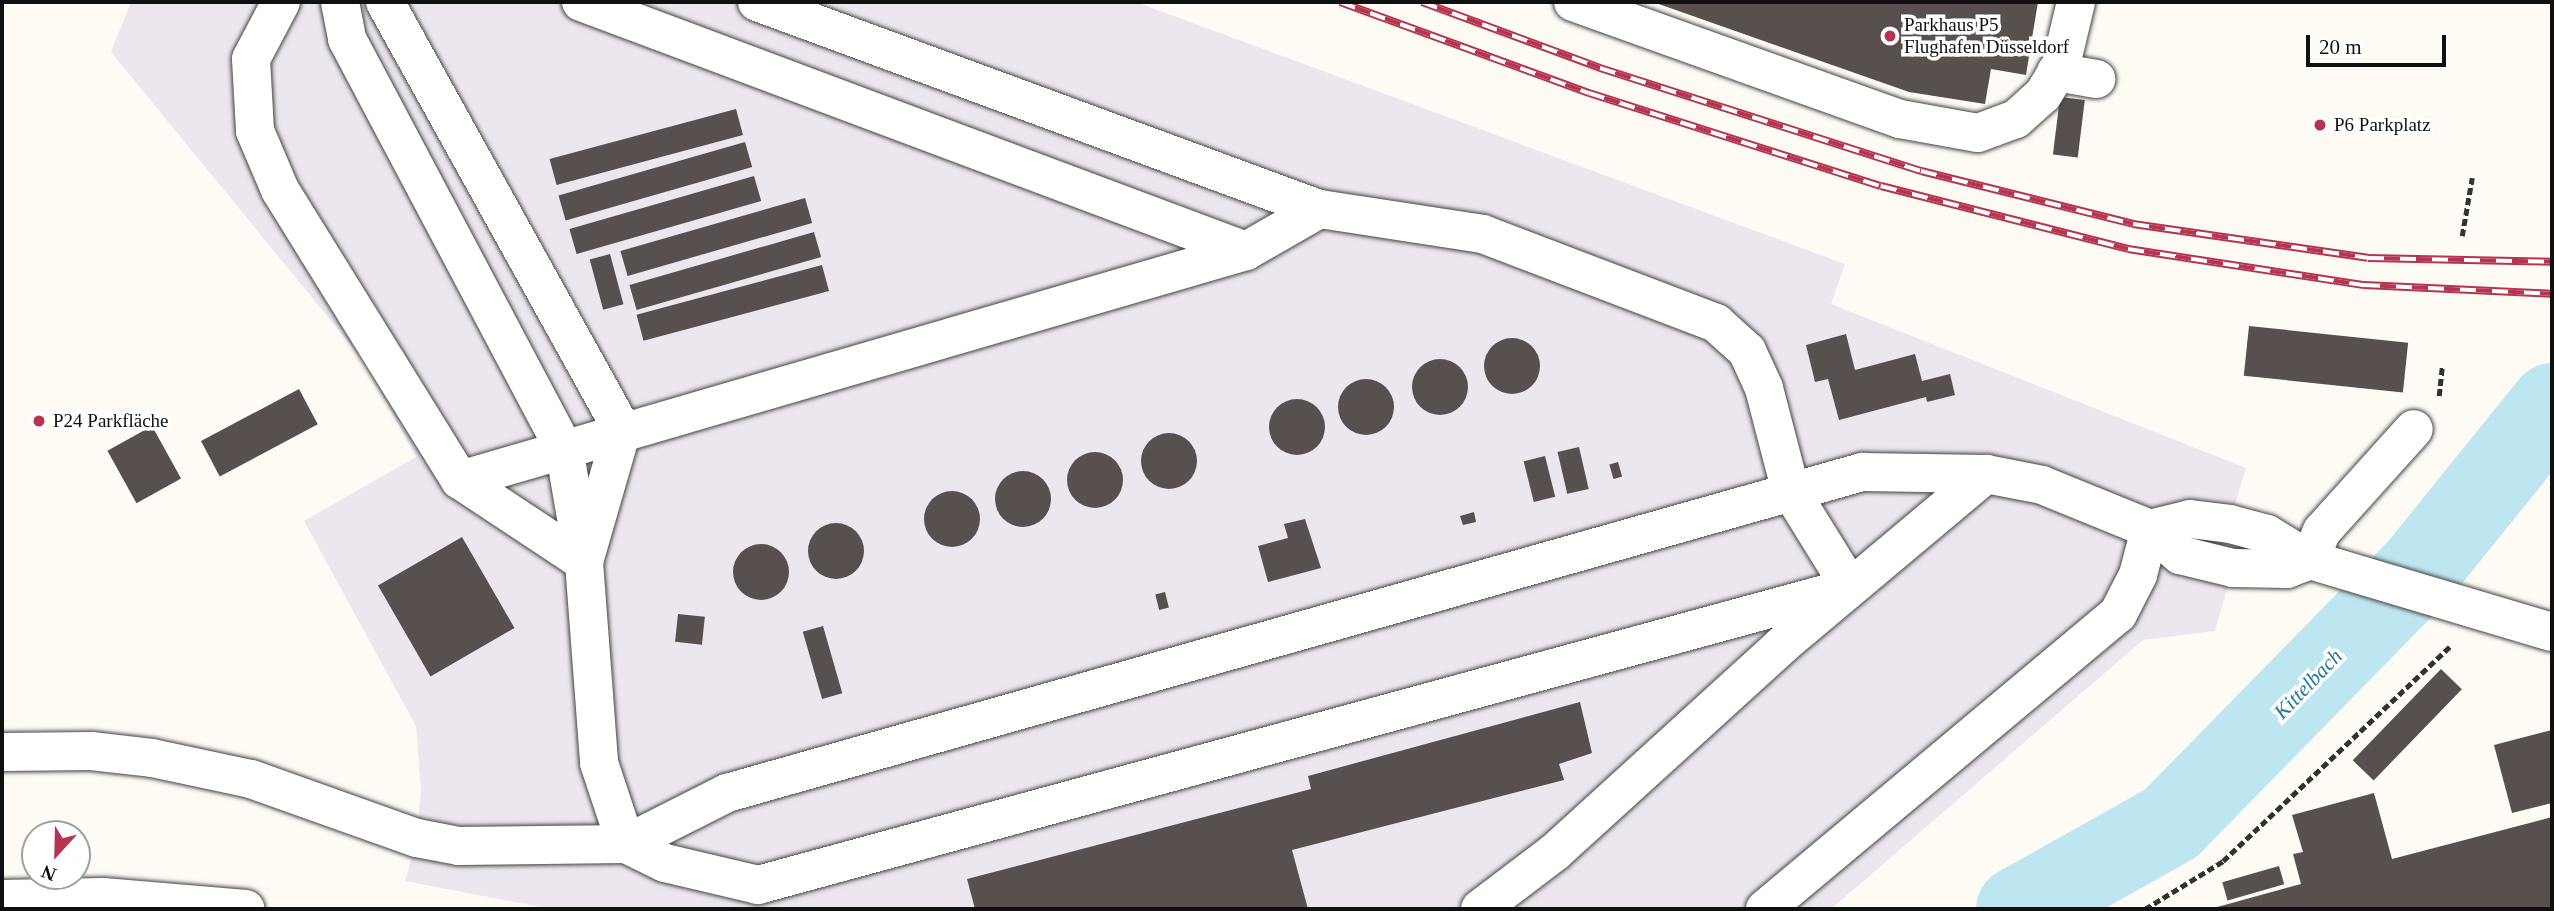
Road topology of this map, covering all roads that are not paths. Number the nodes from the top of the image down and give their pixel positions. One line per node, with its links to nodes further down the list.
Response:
1 (281, 2): 16 (street)
2 (340, 2): 14 (street)
3 (385, 2): 13 (street)
4 (581, 2): 11 (street)
5 (757, 2): 10 (street)
6 (1573, 2): 8 (street)
7 (2076, 2): 8 (street)
8 (2056, 72): 9 (street)
9 (2095, 79)
10 (1319, 209): 11 (street); 17 (street)
11 (1246, 251): 13 (street)
12 (2426, 416): 20 (street)
13 (622, 430): 14 (street); 19 (street)
14 (564, 449): 16 (street); 19 (street)
15 (1986, 474): 17 (street); 18 (street); 21 (street)
16 (460, 480): 19 (street)
17 (1791, 492): 21 (street); 24 (street)
18 (2150, 529): 20 (street); 29 (street)
19 (584, 562): 24 (street)
20 (2324, 564): 22 (street)
21 (1850, 587): 25 (street); 28 (street)
22 (2552, 632)
23 (2, 752): 24 (street)
24 (626, 844): 25 (street)
25 (760, 897)
26 (2, 899): 27 (street)
27 (245, 909)
28 (1480, 909)
29 (1765, 909)

